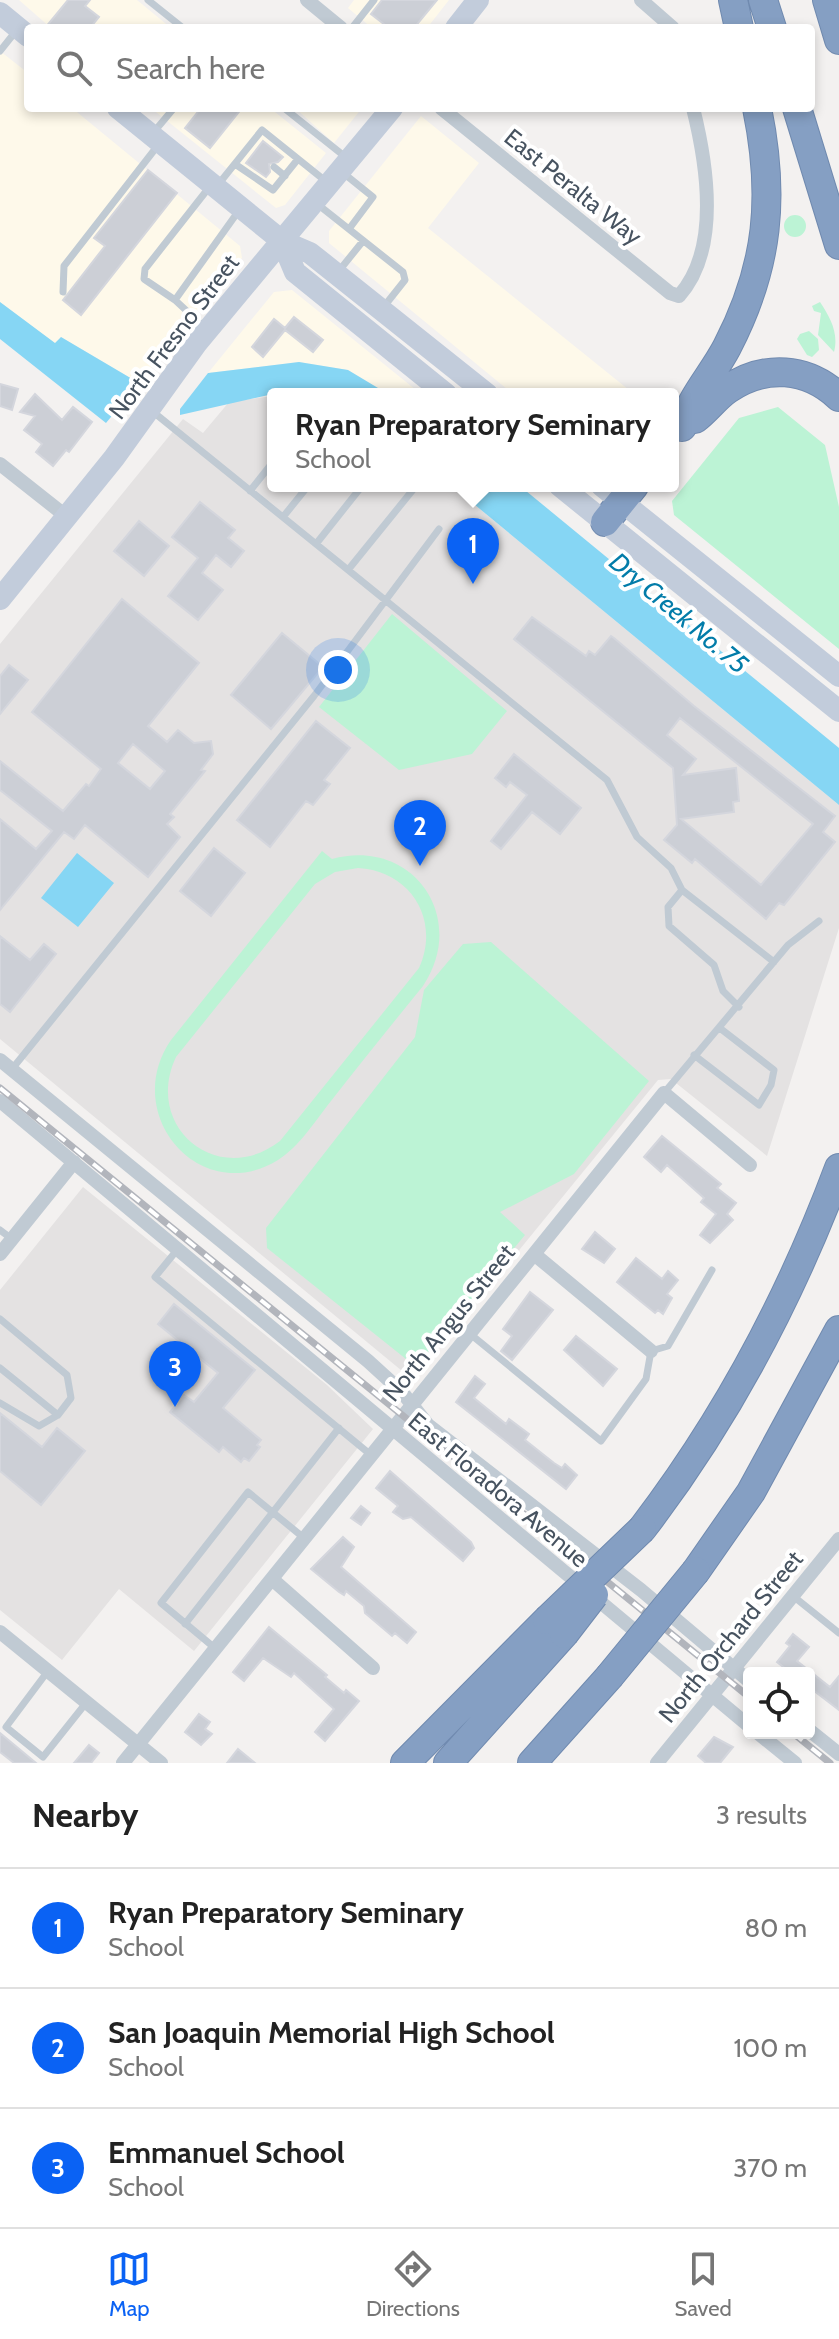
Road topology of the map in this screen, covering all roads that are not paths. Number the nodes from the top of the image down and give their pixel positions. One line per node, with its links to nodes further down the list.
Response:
1 (148, 0): 10 (lane)
2 (307, 0): 11 (street)
3 (374, 0): 12 (lane)
4 (641, 0): 14 (street)
5 (733, 0): 15 (highway)
6 (763, 0): 16 (highway)
7 (827, 0): 18 (highway)
8 (476, 1): 13 (main road)
9 (0, 13): 17 (main road)
10 (178, 24)
11 (336, 24)
12 (355, 24)
13 (459, 24)
14 (669, 24)
15 (738, 24)
16 (771, 24)
17 (23, 32): 19 (lane)
18 (839, 40)
19 (0, 51)
20 (123, 112): 28 (main road)
21 (172, 112): 28 (lane)
22 (288, 112): 32 (lane)
23 (389, 112): 32 (main road, North Fresno Street)
24 (446, 112): 25 (street, East Peralta Way)
25 (694, 112)
26 (758, 112): 50 (highway)
27 (798, 112): 40 (highway)
28 (156, 139): 34 (main road); 42 (lane)
29 (298, 159): 30 (lane); 32 (lane); 33 (lane)
30 (235, 164): 33 (lane); 34 (lane)
31 (274, 167): 33 (lane)
32 (340, 172): 35 (main road, North Fresno Street); 37 (lane)
33 (285, 176)
34 (214, 186): 36 (main road); 43 (lane)
35 (314, 202): 37 (lane); 38 (main road, North Fresno Street)
36 (241, 208): 38 (main road); 43 (lane)
37 (349, 229): 39 (lane)
38 (282, 241): 41 (main road); 45 (main road, North Fresno Street); 46 (main road)
39 (363, 241): 41 (lane); 44 (lane)
40 (839, 245)
41 (336, 273): 44 (main road)
42 (63, 292)
43 (175, 300): 45 (lane)
44 (381, 309): 47 (main road)
45 (207, 331): 49 (main road, North Fresno Street)
46 (439, 388)
47 (480, 388)
48 (839, 397): 51 (highway)
49 (151, 409): 54 (lane); 60 (main road, North Fresno Street)
50 (679, 427)
51 (679, 431)
52 (0, 464): 60 (street)
53 (267, 470): 54 (lane)
54 (250, 491): 61 (lane)
55 (303, 492): 61 (lane)
56 (357, 492): 63 (lane)
57 (411, 492): 64 (lane)
58 (586, 492): 59 (main road)
59 (616, 499): 67 (main road); 68 (main road)
60 (67, 517): 65 (main road, North Fresno Street)
61 (283, 517): 63 (lane)
62 (439, 529): 66 (lane)
63 (316, 544): 64 (lane)
64 (348, 570): 66 (lane)
65 (0, 599)
66 (387, 602): 69 (lane); 75 (lane)
67 (839, 676)
68 (839, 711)
69 (682, 890): 71 (lane); 72 (lane)
70 (819, 921): 71 (lane, North Angus Street)
71 (774, 962): 72 (lane, North Angus Street)
72 (739, 1007): 73 (lane, North Angus Street)
73 (721, 1029): 74 (lane, North Angus Street); 74 (lane)
74 (694, 1055): 76 (lane, North Angus Street)
75 (6, 1064): 93 (street, East Floradora Avenue)
76 (664, 1093): 79 (street); 84 (street, North Angus Street)
77 (0, 1101): 78 (street, East Floradora Avenue)
78 (74, 1162): 81 (street); 82 (street, East Floradora Avenue)
79 (750, 1165)
80 (839, 1168): 105 (highway, bridge)
81 (6, 1234): 83 (street)
82 (179, 1248): 95 (lane); 96 (street, East Floradora Avenue)
83 (0, 1254)
84 (534, 1254): 88 (street, North Angus Street); 89 (street)
85 (712, 1270): 89 (lane)
86 (0, 1319): 94 (lane)
87 (839, 1330): 98 (highway)
88 (469, 1333): 89 (lane); 93 (street, North Angus Street)
89 (651, 1351)
90 (839, 1364): 98 (highway)
91 (0, 1368): 94 (lane)
92 (0, 1403): 94 (lane)
93 (411, 1405): 96 (street, North Angus Street); 109 (street, East Floradora Avenue)
94 (58, 1415)
95 (339, 1428): 97 (lane); 99 (lane)
96 (391, 1430): 97 (street, North Angus Street); 113 (street, East Floradora Avenue)
97 (371, 1455): 100 (street, North Angus Street)
98 (751, 1492): 127 (highway, bridge)
99 (272, 1512): 100 (lane); 104 (lane); 104 (lane)
100 (304, 1538): 102 (street, North Angus Street)
101 (839, 1539): 103 (street, North Orchard Street)
102 (272, 1579): 108 (street, North Angus Street); 110 (street)
103 (793, 1596): 107 (lane); 109 (street, North Orchard Street)
104 (185, 1624): 108 (lane)
105 (555, 1627): 125 (highway); 126 (highway)
106 (0, 1632): 111 (street)
107 (839, 1633)
108 (217, 1649): 119 (street, North Angus Street)
109 (734, 1667): 112 (street, East Floradora Avenue); 113 (street, North Orchard Street)
110 (373, 1668)
111 (48, 1671): 114 (street); 116 (lane)
112 (743, 1675)
113 (711, 1695): 115 (street, East Floradora Avenue); 128 (street, North Orchard Street)
114 (86, 1702): 119 (street); 121 (lane)
115 (743, 1721)
116 (3, 1724): 121 (lane)
117 (815, 1735): 120 (street)
118 (765, 1739): 129 (street)
119 (138, 1744): 123 (street, North Angus Street); 124 (street)
120 (839, 1754)
121 (43, 1757): 122 (lane)
122 (50, 1763)
123 (123, 1763)
124 (161, 1763)
125 (405, 1763)
126 (448, 1763)
127 (534, 1763)
128 (657, 1763)
129 (795, 1763)

